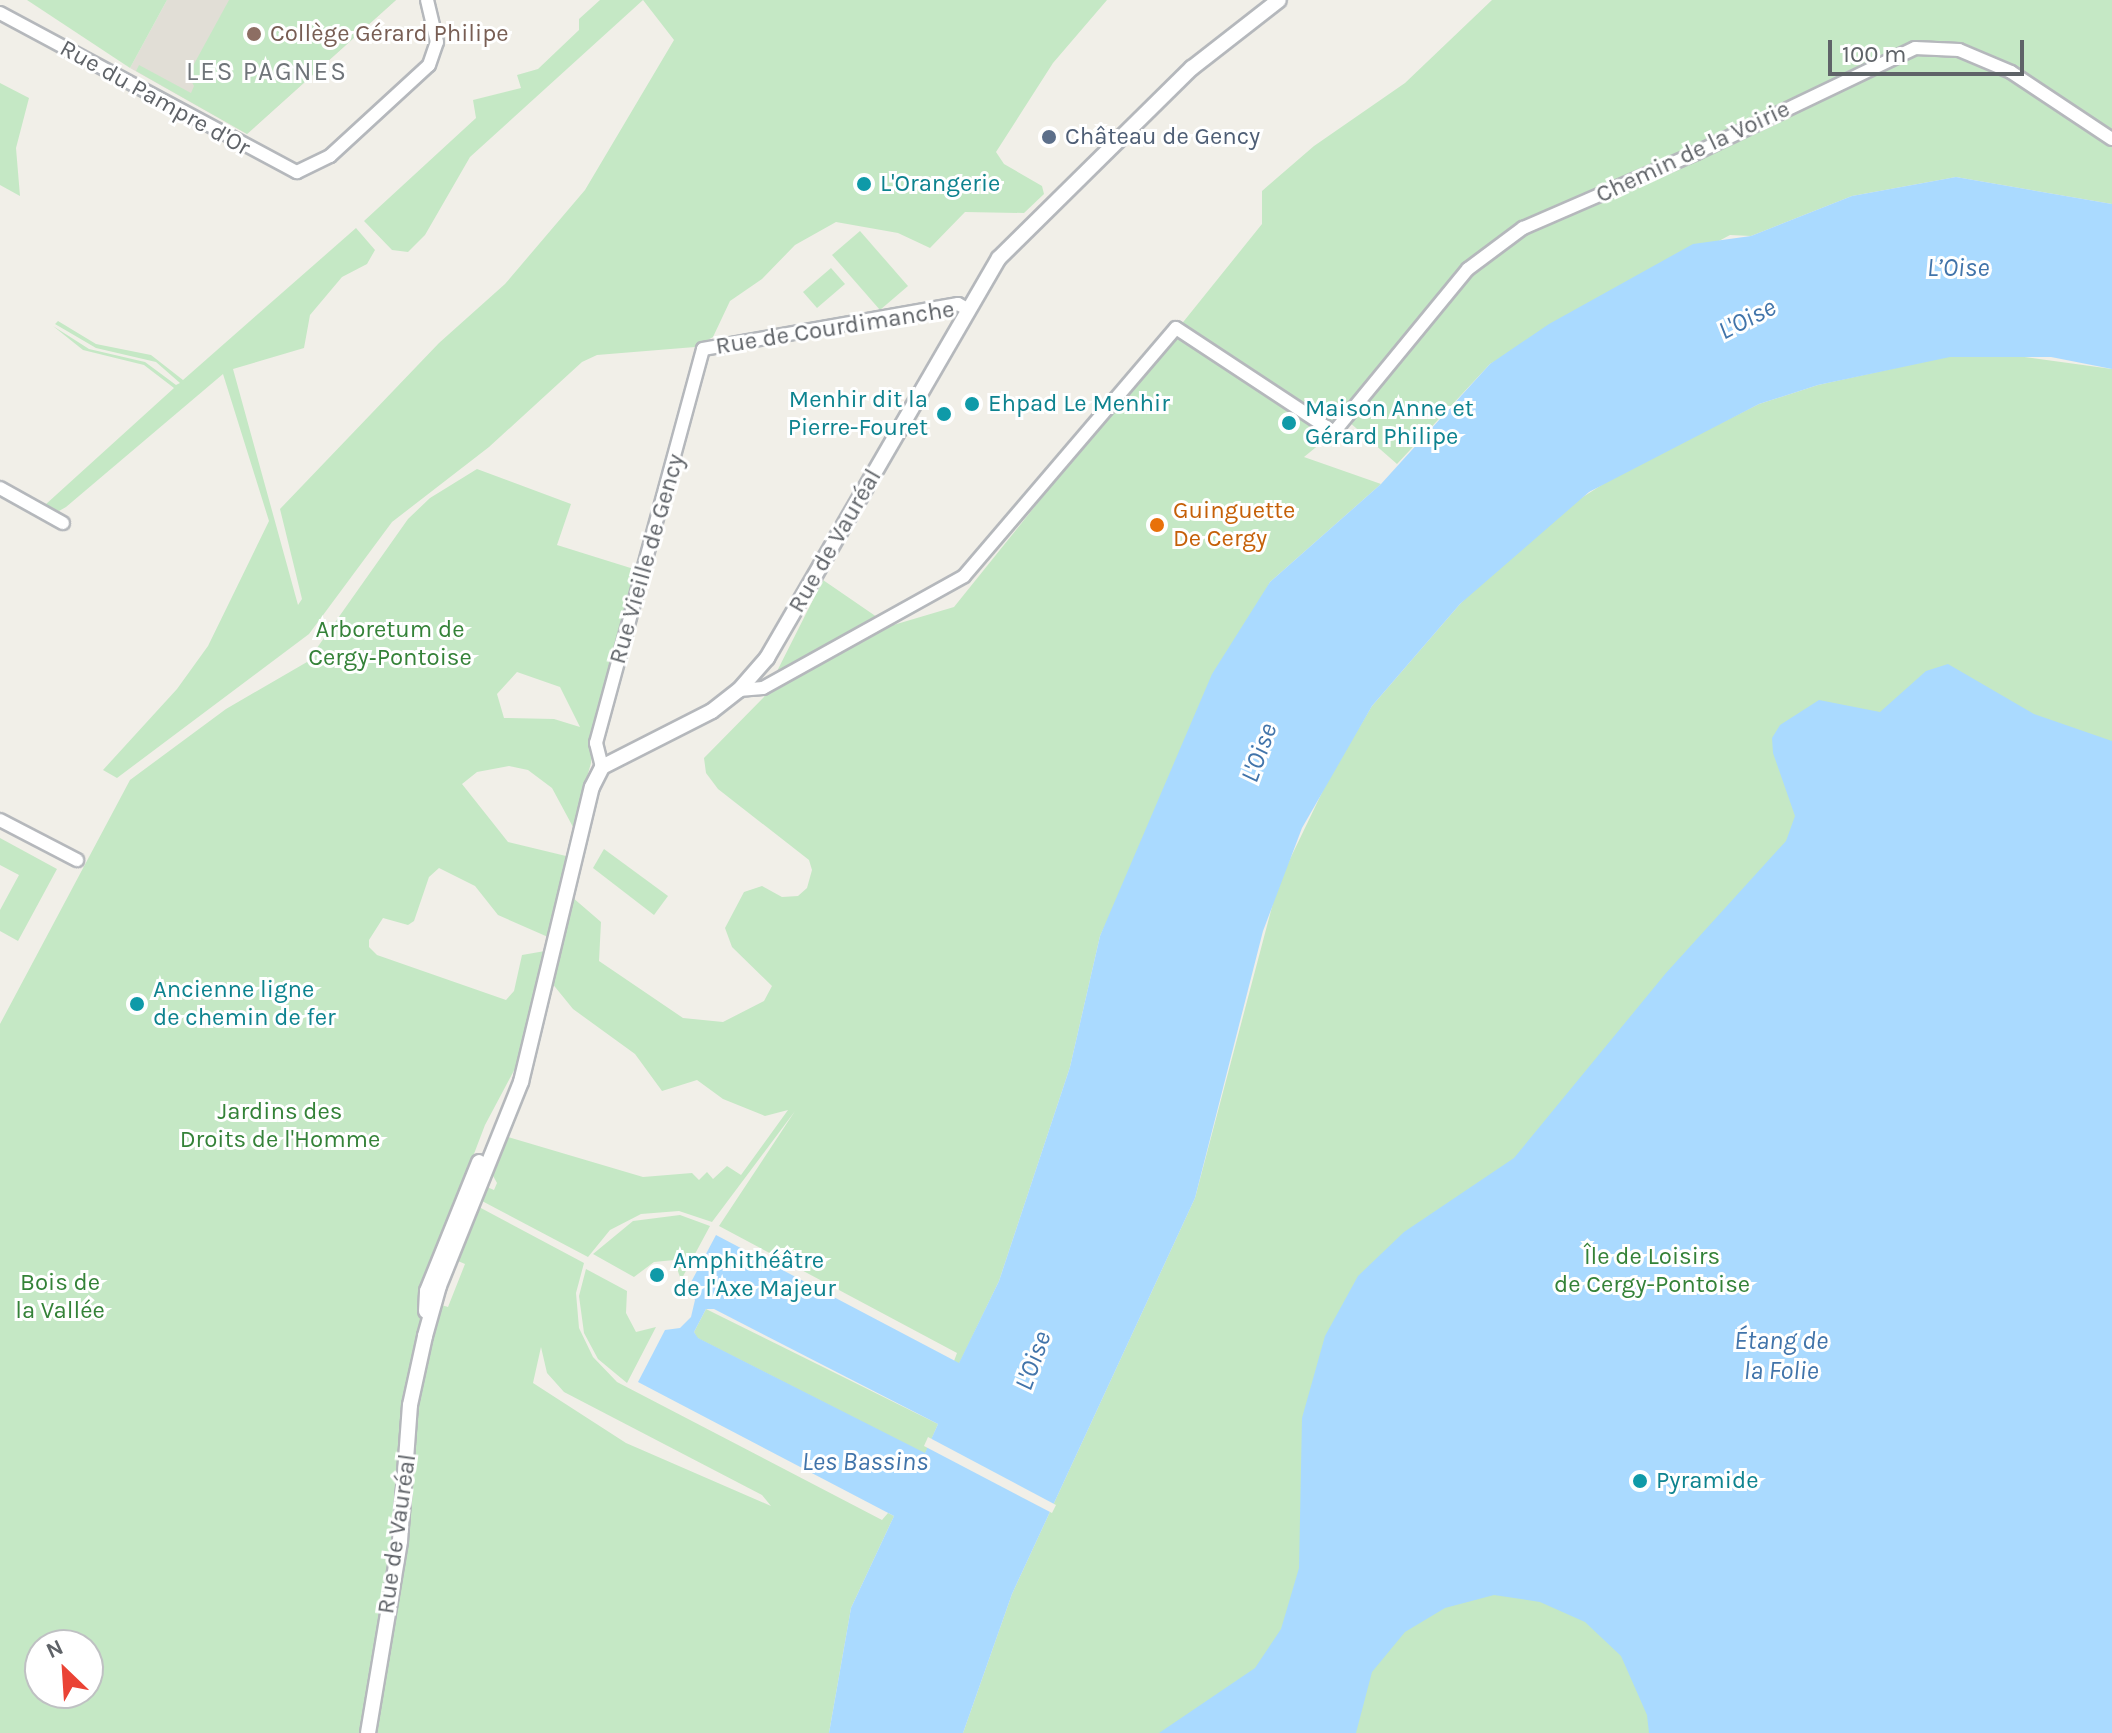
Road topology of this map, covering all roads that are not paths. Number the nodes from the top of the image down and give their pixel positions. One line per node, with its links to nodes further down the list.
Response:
1 (427, 0): 3 (street, Rue du Pampre d'Or)
2 (1279, 0): 5 (street, Rue de Vauréal)
3 (0, 13)
4 (2112, 139): 9 (street, Chemin de la Voirie)
5 (967, 309): 6 (street, Rue de Courdimanche); 9 (street, Rue de Vauréal)
6 (703, 349): 10 (street, Rue Vieille de Gency)
7 (0, 488): 8 (street)
8 (63, 523)
9 (739, 690): 10 (street, Rue de Vauréal)
10 (602, 767): 13 (street, Rue de Vauréal)
11 (0, 820): 12 (street)
12 (77, 860)
13 (368, 1733)

